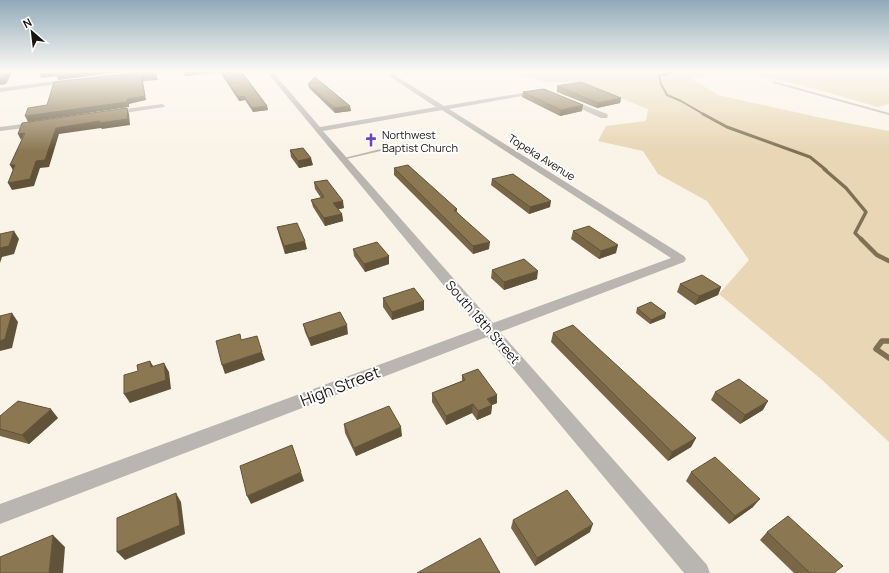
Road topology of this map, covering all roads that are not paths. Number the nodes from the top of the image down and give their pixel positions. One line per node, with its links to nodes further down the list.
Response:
1 (291, 98): 13 (street, South 18th Street)
2 (426, 98): 7 (street, Topeka Avenue)
3 (500, 98): 7 (street)
4 (561, 98): 10 (street)
5 (831, 98): 8 (lane)
6 (162, 106): 9 (street)
7 (442, 108): 13 (street); 16 (street, Topeka Avenue)
8 (889, 114)
9 (100, 115)
10 (604, 116)
11 (47, 122): 12 (street)
12 (0, 130)
13 (318, 130): 15 (street, South 18th Street)
14 (405, 144): 15 (lane)
15 (342, 159): 17 (street, South 18th Street)
16 (680, 259): 17 (street, High Street)
17 (490, 330): 18 (street, High Street); 19 (street, South 18th Street)
18 (0, 514)
19 (698, 573)

